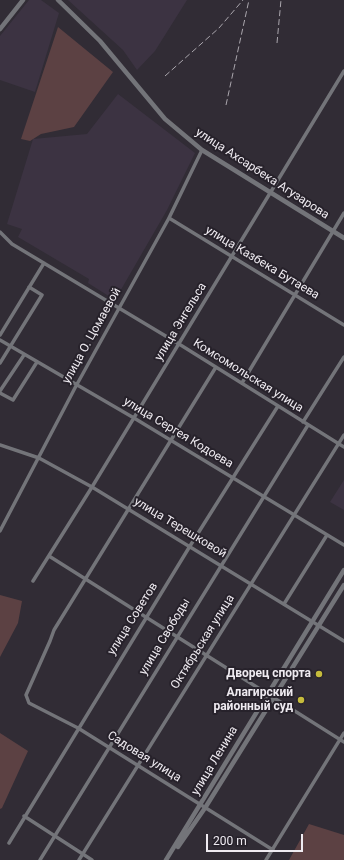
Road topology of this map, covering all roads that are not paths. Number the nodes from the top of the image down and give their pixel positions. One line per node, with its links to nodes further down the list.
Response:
1 (23, 0): 3 (street)
2 (58, 0): 5 (street, улица Ахсарбека Агузарова)
3 (0, 29)
4 (344, 71): 6 (street, улица Энгельса)
5 (202, 150): 6 (street, улица Ахсарбека Агузарова); 8 (street, улица О. Цомаевой)
6 (271, 192): 9 (street, улица Ахсарбека Агузарова); 12 (street, улица Энгельса)
7 (344, 214): 9 (street)
8 (169, 218): 12 (street, улица Казбека Бутаева); 16 (street, улица О. Цомаевой)
9 (333, 231): 11 (street, улица Ахсарбека Агузарова); 15 (street)
10 (0, 232): 13 (street, Комсомольская улица)
11 (344, 238)
12 (232, 256): 15 (street, улица Казбека Бутаева); 20 (street, улица Энгельса)
13 (44, 263): 14 (street); 16 (street, Комсомольская улица)
14 (29, 287): 18 (street); 21 (street)
15 (295, 295): 17 (street, улица Казбека Бутаева); 27 (street)
16 (119, 308): 20 (street, Комсомольская улица); 28 (street, улица О. Цомаевой)
17 (344, 325)
18 (0, 334)
19 (0, 340): 21 (street, улица Сергея Кодоева)
20 (179, 344): 26 (street, Комсомольская улица); 31 (street, улица Энгельса)
21 (10, 346): 22 (street, улица Сергея Кодоева); 25 (street)
22 (24, 355): 24 (street, улица Сергея Кодоева); 29 (street)
23 (344, 356): 32 (street)
24 (37, 362): 28 (street, улица Сергея Кодоева); 29 (street)
25 (0, 363)
26 (216, 367): 27 (street, Комсомольская улица); 35 (street)
27 (242, 383): 30 (street, Комсомольская улица)
28 (76, 386): 31 (street, улица Сергея Кодоева); 39 (street, улица О. Цомаевой)
29 (0, 392)
30 (278, 406): 32 (street, Комсомольская улица); 40 (street, улица Советов)
31 (134, 418): 35 (street, улица Сергея Кодоева); 41 (street, улица Энгельса)
32 (303, 422): 33 (street, Комсомольская улица)
33 (308, 425): 36 (street, Комсомольская улица); 42 (street, улица Свободы)
34 (344, 435): 36 (street, Октябрьская улица)
35 (170, 441): 40 (street, улица Сергея Кодоева); 43 (street)
36 (339, 444): 38 (street, Комсомольская улица); 44 (street, Октябрьская улица)
37 (0, 445): 39 (street, улица Терешковой)
38 (344, 447)
39 (39, 458): 41 (street, улица Терешковой); 45 (street, улица О. Цомаевой)
40 (233, 478): 42 (street, улица Сергея Кодоева); 47 (street, улица Советов)
41 (92, 487): 43 (street, улица Терешковой); 49 (street, улица Энгельса)
42 (263, 497): 44 (street, улица Сергея Кодоева); 50 (street, улица Свободы)
43 (128, 508): 47 (street, улица Терешковой); 52 (street)
44 (294, 515): 46 (street, улица Сергея Кодоева); 54 (street, Октябрьская улица)
45 (0, 531)
46 (327, 535): 48 (street, улица Сергея Кодоева); 56 (street)
47 (190, 546): 50 (street, улица Терешковой); 57 (street, улица Советов)
48 (344, 546)
49 (49, 556): 52 (street); 53 (street, улица Энгельса)
50 (222, 565): 54 (street, улица Терешковой); 60 (street, улица Свободы)
51 (344, 570): 58 (street, улица Ленина)
52 (85, 579): 57 (street); 65 (street, Садовая улица)
53 (33, 581)
54 (251, 583): 56 (street, улица Терешковой); 62 (street, Октябрьская улица)
55 (344, 585): 59 (street, улица Ленина)
56 (284, 604): 58 (street, улица Терешковой)
57 (145, 619): 60 (street); 65 (street, улица Советов)
58 (312, 622): 59 (street, улица Терешковой); 63 (street, улица Ленина)
59 (319, 626): 61 (street, улица Терешковой); 64 (street, улица Ленина)
60 (176, 638): 62 (street); 69 (street, улица Свободы)
61 (344, 641)
62 (206, 656): 63 (street); 70 (street, Октябрьская улица)
63 (268, 693): 64 (street); 71 (street, улица Ленина)
64 (274, 697): 67 (street); 71 (street, улица Ленина)
65 (78, 728): 69 (street, Садовая улица); 72 (street, улица Советов)
66 (344, 733): 67 (street)
67 (340, 740): 68 (street); 75 (street)
68 (344, 742)
69 (110, 748): 70 (street, Садовая улица); 73 (street, улица Свободы)
70 (138, 766): 71 (street, Садовая улица); 76 (street, Октябрьская улица)
71 (203, 806): 75 (street, Садовая улица); 80 (street, улица Ленина)
72 (24, 816): 73 (street); 74 (street, улица Советов)
73 (54, 836): 76 (street); 77 (street, улица Свободы)
74 (9, 843)
75 (273, 850): 81 (street)
76 (83, 854): 78 (street, Октябрьская улица); 79 (street)
77 (40, 860)
78 (79, 860)
79 (92, 860)
80 (168, 860)
81 (266, 860)

